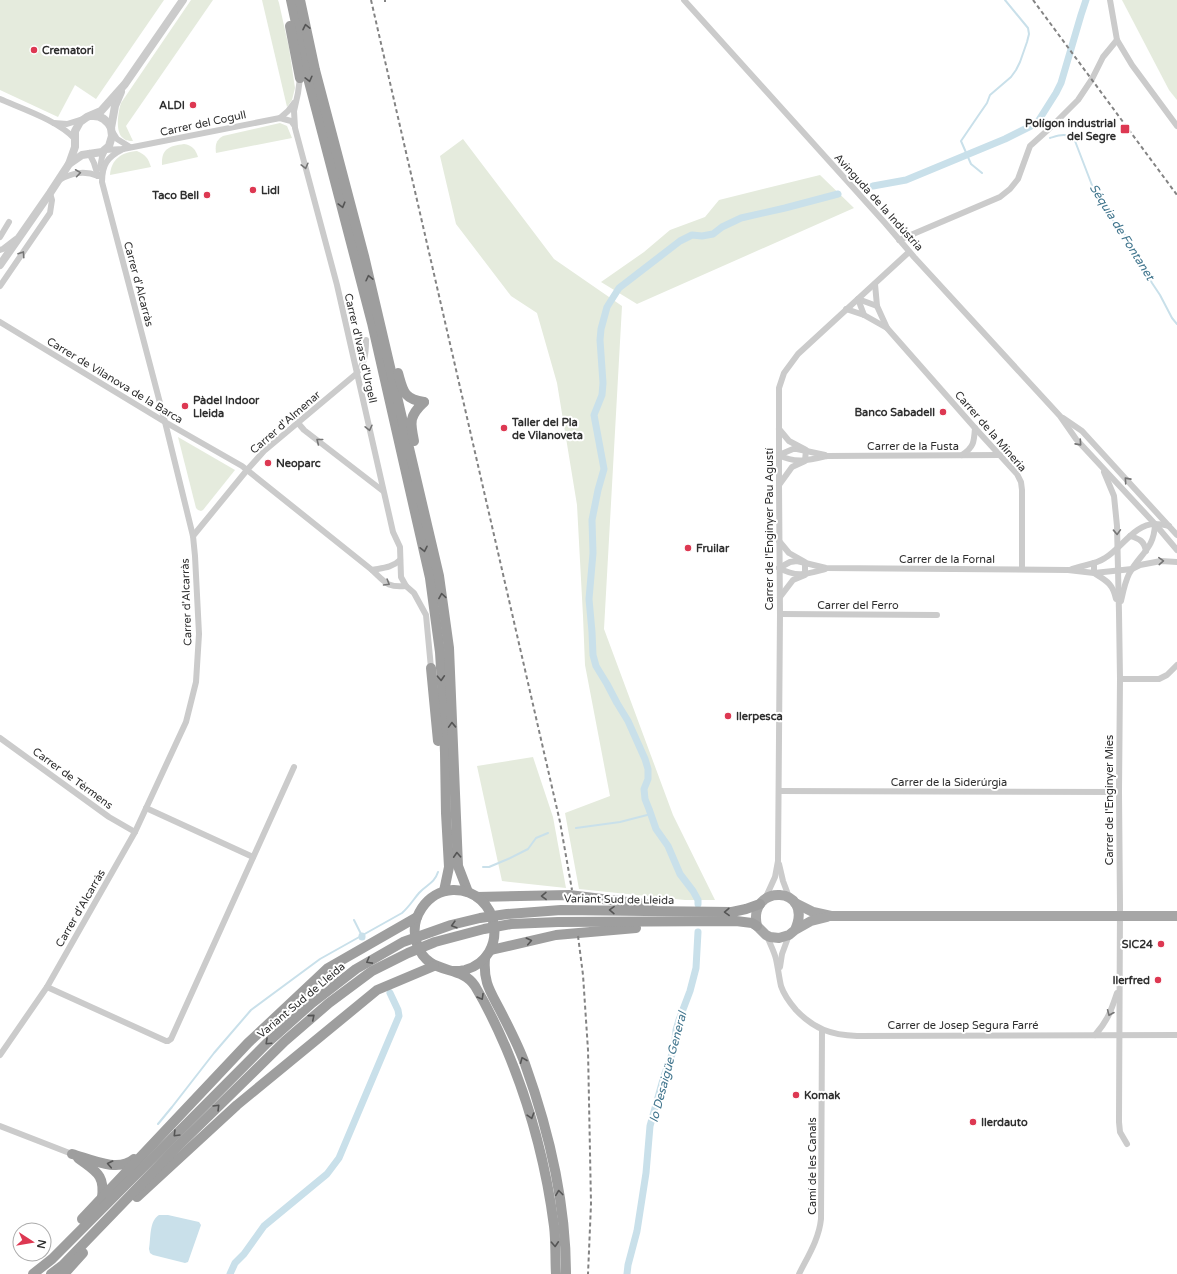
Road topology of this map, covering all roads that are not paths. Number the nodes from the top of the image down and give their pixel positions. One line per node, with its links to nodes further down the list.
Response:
1 (183, 0): 9 (street)
2 (285, 0): 8 (highway)
3 (291, 0): 97 (highway, one-way to 97)
4 (300, 0): 43 (highway, one-way to 4)
5 (684, 0): 30 (street, Avinguda de la Indústria)
6 (1110, 0): 7 (street)
7 (1117, 40): 15 (street); 30 (street)
8 (300, 78): 11 (street, Carrer d'Ivars d'Urgell)
9 (124, 84): 12 (street); 17 (street)
10 (0, 99): 14 (street)
11 (296, 100): 13 (street); 16 (street, Carrer d'Ivars d'Urgell)
12 (87, 117): 14 (street); 17 (street); 18 (street)
13 (280, 118): 16 (street); 19 (street, Carrer del Cogull)
14 (54, 123): 18 (street)
15 (1177, 126)
16 (296, 128): 44 (street, Carrer d'Ivars d'Urgell, one-way to 44)
17 (112, 129): 19 (street); 21 (street)
18 (75, 139): 22 (street); 23 (street)
19 (130, 147): 20 (street, Carrer del Cogull)
20 (123, 149): 21 (street, Carrer del Cogull); 24 (street)
21 (105, 150): 22 (street); 24 (street, Carrer d'Alcarràs)
22 (89, 153): 23 (street); 24 (street, Carrer d'Alcarràs)
23 (69, 164): 25 (street)
24 (100, 179): 25 (street, one-way to 24); 46 (street, Carrer d'Alcarràs)
25 (58, 181): 26 (street)
26 (50, 193): 28 (street); 35 (street, one-way to 26)
27 (9, 222): 29 (street)
28 (20, 236): 31 (street); 33 (street)
29 (0, 237)
30 (899, 240): 32 (street, Avinguda de la Indústria)
31 (0, 250)
32 (910, 252): 34 (street, Carrer de l'Enginyer Pau Agustí); 45 (street, Avinguda de la Indústria)
33 (0, 265)
34 (875, 284): 36 (street, Carrer de l'Enginyer Pau Agustí); 37 (street, Carrer de la Mineria)
35 (0, 286)
36 (858, 299): 37 (street); 38 (street, Carrer de l'Enginyer Pau Agustí); 39 (street)
37 (877, 306): 41 (street, Carrer de la Mineria)
38 (846, 309): 39 (street, Carrer de la Mineria); 49 (street, Carrer de l'Enginyer Pau Agustí)
39 (864, 315): 41 (street, Carrer de la Mineria)
40 (0, 322): 46 (street, Carrer de Vilanova de la Barca)
41 (887, 328): 48 (street, Carrer de la Mineria)
42 (366, 340): 44 (street, Carrer d'Almenar)
43 (386, 348): 58 (highway); 58 (highway)
44 (356, 374): 47 (street, Carrer d'Almenar); 60 (street, Carrer d'Ivars d'Urgell, one-way to 60)
45 (1060, 416): 56 (street, Avinguda de la Indústria, one-way to 56); 61 (street, Avinguda de la Indústria, one-way to 45)
46 (165, 422): 57 (street, Carrer de Vilanova de la Barca); 65 (street, Carrer d'Alcarràs)
47 (298, 423): 57 (street, Carrer d'Almenar); 60 (street, one-way to 47)
48 (975, 428): 52 (street, Carrer de la Mineria); 54 (street)
49 (779, 429): 50 (street, Carrer de la Fusta); 51 (street, Carrer de l'Enginyer Pau Agustí)
50 (806, 450): 51 (street, Carrer de la Fusta); 53 (street, Carrer de la Fusta); 55 (street)
51 (779, 455): 55 (street, Carrer de la Fusta); 59 (street, Carrer de l'Enginyer Pau Agustí)
52 (1000, 455): 54 (street, Carrer de la Fusta); 79 (street, Carrer de la Mineria)
53 (827, 456): 54 (street, Carrer de la Fusta); 55 (street, Carrer de la Fusta)
54 (962, 456)
55 (805, 461): 59 (street, Carrer de la Fusta)
56 (1102, 468): 62 (street, Avinguda de la Indústria); 68 (street, Carrer de l'Enginyer Mies, one-way to 68)
57 (247, 470): 65 (street, Carrer d'Almenar); 78 (street, Carrer de Vilanova de la Barca)
58 (415, 475): 102 (highway, one-way to 58)
59 (778, 485): 67 (street, Carrer de l'Enginyer Pau Agustí)
60 (383, 491): 71 (street, Carrer d'Ivars d'Urgell)
61 (1153, 509): 62 (street, Carrer de l'Enginyer Mies); 63 (street, Avinguda de la Indústria)
62 (1155, 524): 63 (street, Carrer de la Fornal); 66 (street, Carrer de la Fornal); 69 (street, Avinguda de la Indústria); 70 (street, Carrer de l'Enginyer Mies)
63 (1169, 526): 64 (street, Avinguda de la Indústria)
64 (1177, 535)
65 (193, 536): 96 (street, Carrer d'Alcarràs)
66 (1130, 536): 68 (street, Carrer de la Fornal); 70 (street)
67 (779, 541): 72 (street, Carrer de la Fornal); 75 (street, Carrer de l'Enginyer Pau Agustí)
68 (1118, 548): 74 (street, Carrer de la Fornal); 81 (street, Carrer de l'Enginyer Mies)
69 (1177, 550)
70 (1146, 551): 77 (street, Carrer de l'Enginyer Mies)
71 (400, 560): 78 (street); 84 (street, Carrer d'Ivars d'Urgell)
72 (805, 562): 75 (street, Carrer de la Fornal); 76 (street, Carrer de la Fornal); 83 (street)
73 (1177, 562): 77 (street, Carrer de la Fornal, one-way to 73)
74 (1094, 563): 80 (street, Carrer de la Fornal); 82 (street)
75 (779, 568): 83 (street, Carrer de la Fornal); 85 (street, Carrer de l'Enginyer Pau Agustí)
76 (826, 568): 79 (street, Carrer de la Fornal); 83 (street, Carrer de la Fornal)
77 (1132, 569): 81 (street, Carrer de la Fornal); 86 (street, Carrer de l'Enginyer Mies)
78 (372, 570): 84 (street, Carrer de Vilanova de la Barca, one-way to 84)
79 (1022, 570): 80 (street, Carrer de la Fornal)
80 (1068, 570): 82 (street, Carrer de la Fornal)
81 (1118, 572): 82 (street, Carrer de la Fornal); 86 (street, Carrer de l'Enginyer Mies)
82 (1094, 573): 86 (street)
83 (805, 575): 85 (street, Carrer de la Fornal)
84 (406, 586): 90 (street, Carrer d'Ivars d'Urgell)
85 (780, 597): 87 (street, Carrer de l'Enginyer Pau Agustí)
86 (1119, 613): 91 (street, Carrer de l'Enginyer Mies)
87 (780, 614): 88 (street, Carrer del Ferro); 94 (street, Carrer de l'Enginyer Pau Agustí)
88 (937, 615)
89 (1177, 666): 91 (street)
90 (431, 668): 97 (highway)
91 (1120, 679): 95 (street, Carrer de l'Enginyer Mies)
92 (0, 738): 98 (street, Carrer de Térmens)
93 (294, 767): 99 (street)
94 (779, 791): 95 (street, Carrer de la Siderúrgia); 100 (street, Carrer de l'Enginyer Pau Agustí)
95 (1119, 792): 117 (street, Carrer de l'Enginyer Mies)
96 (146, 808): 98 (street, Carrer d'Alcarràs); 99 (street)
97 (446, 813): 101 (highway)
98 (135, 832): 116 (street, Carrer d'Alcarràs)
99 (253, 857): 116 (street)
100 (778, 861): 103 (street, Carrer de l'Enginyer Pau Agustí); 104 (street, Carrer de l'Enginyer Pau Agustí)
101 (444, 891): 102 (highway); 107 (highway)
102 (473, 894): 108 (highway, one-way to 102); 112 (highway)
103 (792, 900): 104 (main road); 105 (main road); 110 (main road)
104 (762, 901): 108 (highway, Variant Sud de Lleida, one-way to 108); 109 (main road)
105 (830, 916): 106 (main road); 110 (main road)
106 (1177, 916)
107 (417, 917): 113 (highway); 124 (highway)
108 (693, 917): 109 (highway, Variant Sud de Lleida); 112 (highway, one-way to 108); 128 (highway, Variant Sud de Lleida, one-way to 108); 130 (highway, Variant Sud de Lleida, one-way to 130)
109 (757, 926): 111 (main road)
110 (792, 932): 111 (main road); 115 (street, Carrer de Josep Segura Farré)
111 (766, 934): 115 (street, Carrer de Josep Segura Farré)
112 (488, 954): 114 (highway); 133 (highway, one-way to 112)
113 (434, 966): 114 (highway); 128 (highway)
114 (453, 971): 132 (highway, one-way to 132)
115 (779, 976): 118 (street, Carrer de Josep Segura Farré)
116 (47, 987): 122 (street, Carrer d'Alcarràs)
117 (1119, 988): 119 (street, Carrer de l'Enginyer Mies, one-way to 119); 120 (street, Carrer de l'Enginyer Mies)
118 (822, 1030): 119 (street, Carrer de Josep Segura Farré); 134 (street, Camí de les Canals)
119 (1095, 1035): 120 (street, Carrer de Josep Segura Farré)
120 (1119, 1035): 121 (street, Carrer de Josep Segura Farré); 125 (street, Carrer de l'Enginyer Mies)
121 (1177, 1035)
122 (0, 1055)
123 (0, 1126): 126 (street)
124 (154, 1142): 126 (highway, one-way to 126); 127 (highway)
125 (1127, 1144)
126 (72, 1154): 127 (highway)
127 (102, 1198): 129 (highway)
128 (64, 1269): 131 (highway, Variant Sud de Lleida)
129 (28, 1274)
130 (33, 1274)
131 (51, 1274)
132 (556, 1274)
133 (566, 1274)
134 (799, 1274)

